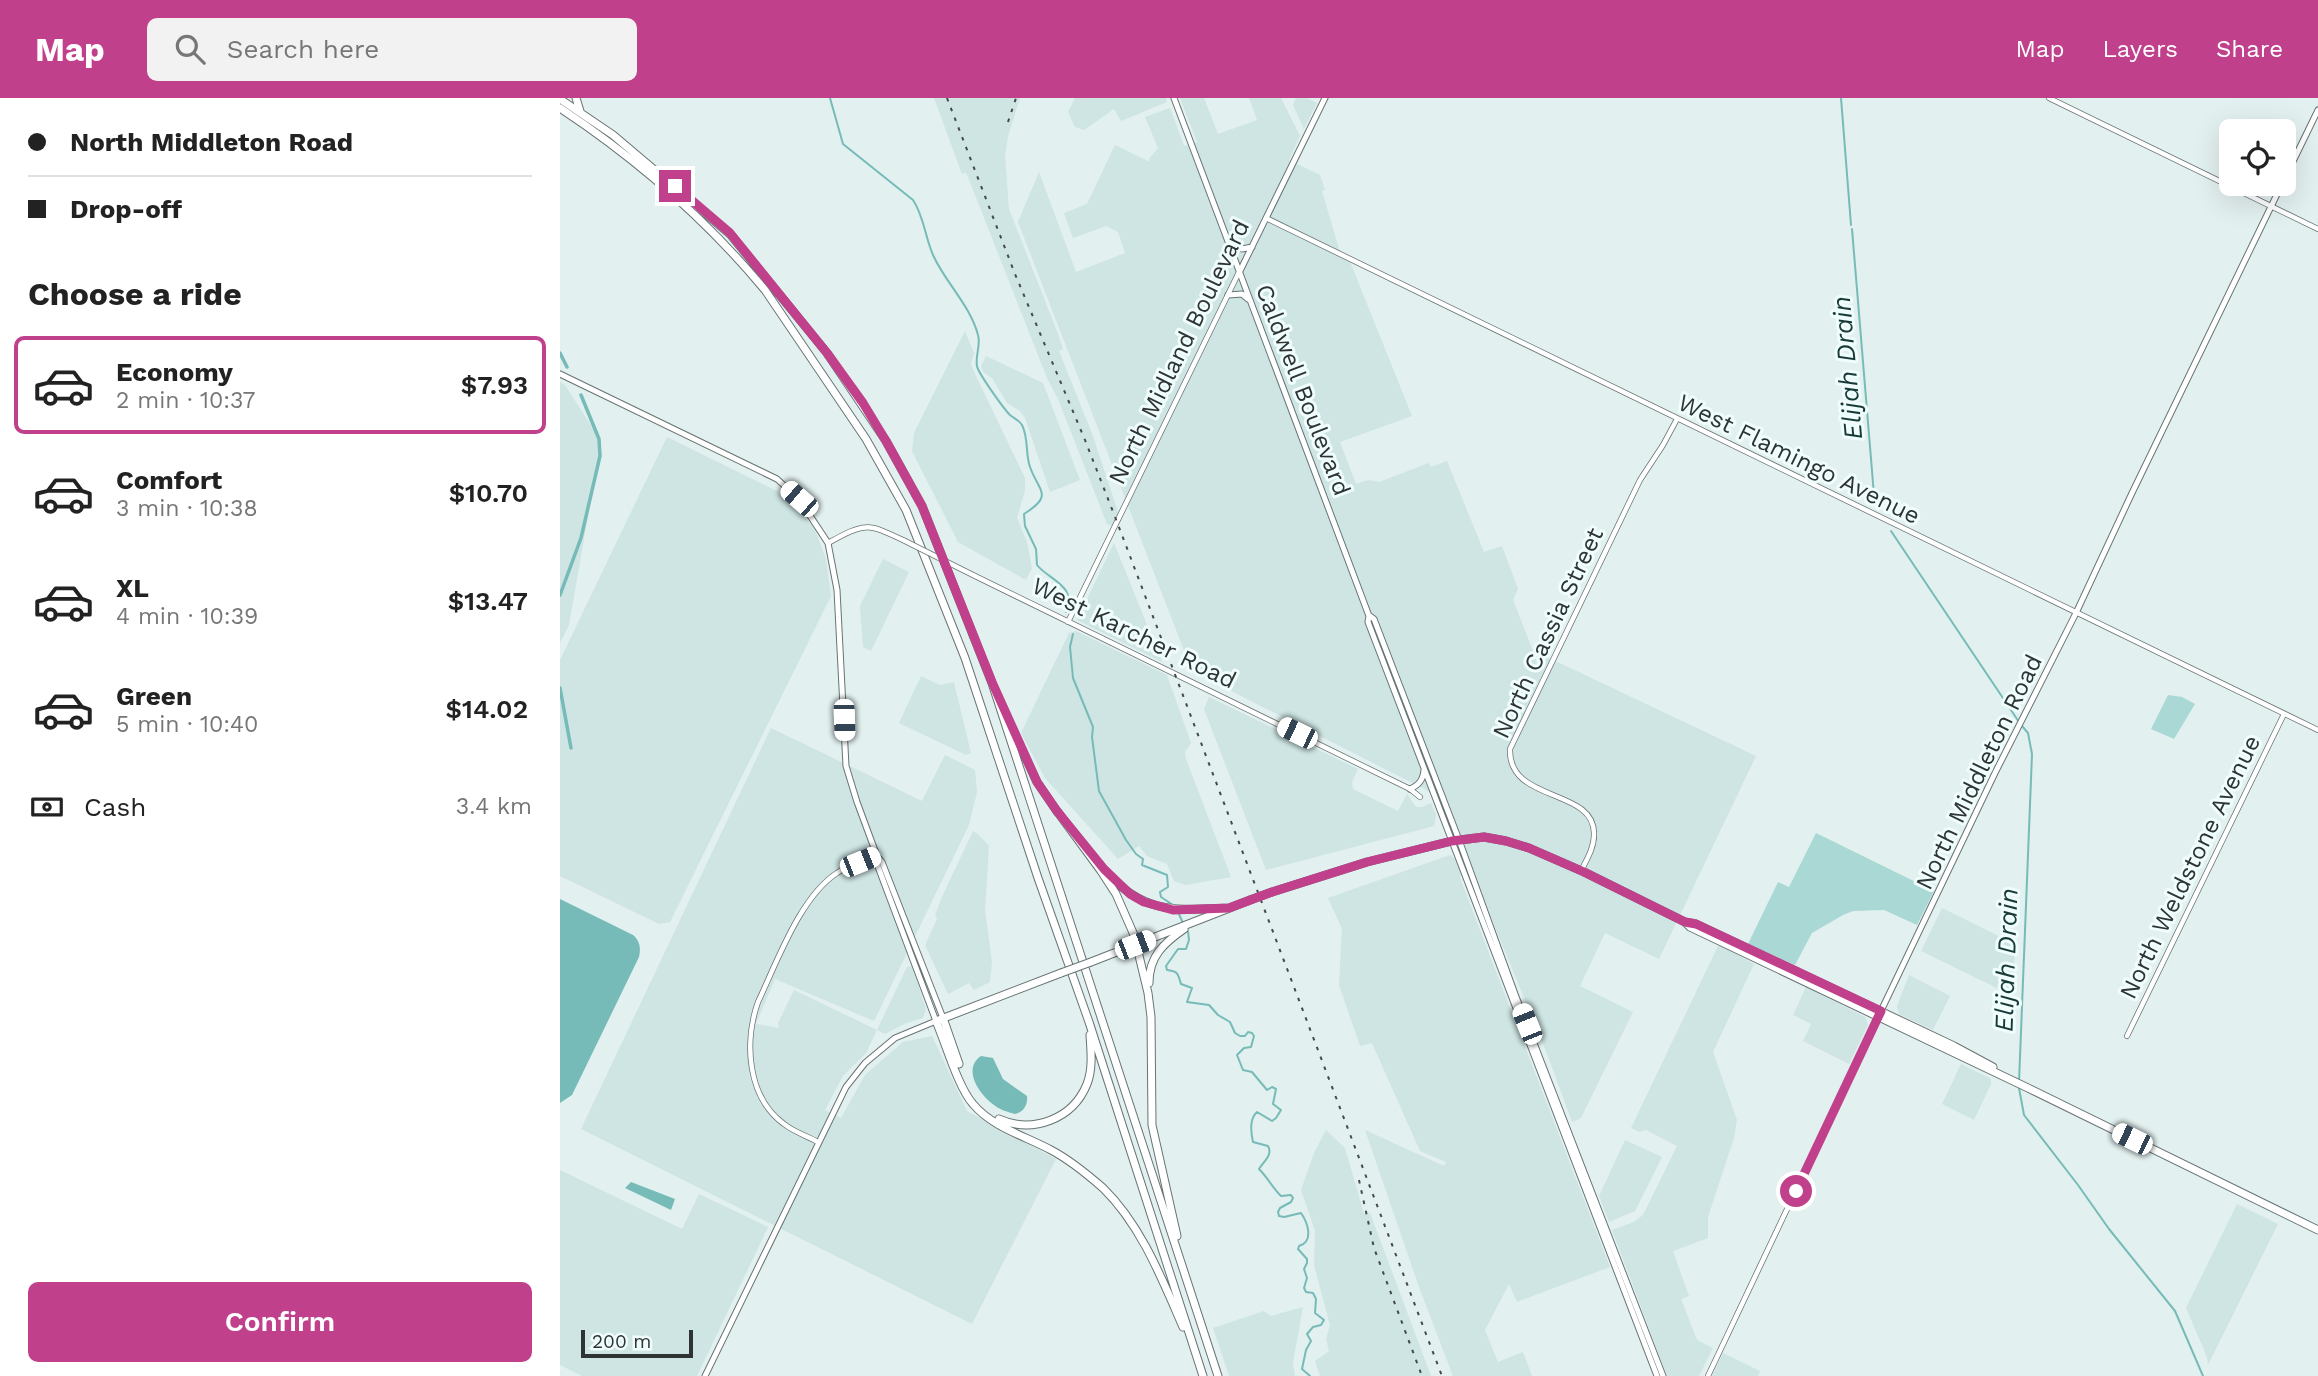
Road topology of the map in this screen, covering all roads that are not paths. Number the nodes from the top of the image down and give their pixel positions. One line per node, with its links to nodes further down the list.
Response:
1 (576, 98): 8 (highway)
2 (1174, 98): 16 (main road, Caldwell Boulevard)
3 (1325, 98): 14 (main road, North Midland Boulevard)
4 (2049, 98): 13 (street)
5 (560, 99): 8 (highway)
6 (560, 108): 10 (highway)
7 (2318, 110): 11 (main road, North Middleton Road)
8 (580, 112): 27 (highway)
9 (560, 114): 10 (highway)
10 (590, 128): 46 (highway)
11 (2296, 155)
12 (2276, 196): 13 (main road, North Middleton Road)
13 (2271, 207): 15 (street); 24 (main road, North Middleton Road)
14 (1266, 218): 17 (main road, North Midland Boulevard); 22 (street, West Flamingo Avenue)
15 (2318, 229)
16 (1228, 242): 17 (main road); 18 (main road, Caldwell Boulevard)
17 (1252, 247): 18 (main road, North Midland Boulevard)
18 (1239, 272): 19 (street, North Midland Boulevard); 20 (main road, Caldwell Boulevard)
19 (1228, 295): 20 (main road); 26 (street, North Midland Boulevard)
20 (1249, 299): 25 (main road, Caldwell Boulevard)
21 (560, 374): 23 (main road)
22 (1677, 419): 24 (street, West Flamingo Avenue); 36 (street, North Cassia Street)
23 (828, 543): 26 (street, West Karcher Road, bridge); 35 (main road)
24 (2076, 613): 28 (street, West Flamingo Avenue); 44 (main road, North Middleton Road)
25 (1369, 616): 30 (main road, Caldwell Boulevard); 34 (main road, Caldwell Boulevard)
26 (1068, 622): 31 (street, West Karcher Road)
27 (992, 682): 33 (highway); 51 (highway)
28 (2284, 713): 29 (street, West Flamingo Avenue); 47 (street, North Weldstone Avenue)
29 (2318, 730)
30 (1424, 767): 31 (main road); 34 (main road, Caldwell Boulevard)
31 (1410, 789): 32 (street, West Karcher Road)
32 (1420, 797)
33 (1057, 811): 37 (highway); 42 (highway)
34 (1455, 840): 36 (highway); 37 (highway, bridge); 43 (main road, Caldwell Boulevard)
35 (877, 856): 38 (main road); 41 (main road); 49 (street)
36 (1581, 870): 39 (highway)
37 (1204, 914): 40 (highway)
38 (898, 919): 41 (main road); 45 (main road)
39 (1685, 922): 44 (highway); 44 (highway)
40 (1191, 924): 42 (highway); 48 (highway)
41 (915, 945): 45 (main road)
42 (1135, 945): 45 (highway, bridge); 48 (highway)
43 (1498, 957): 56 (main road); 57 (main road)
44 (1880, 1014): 50 (highway); 58 (street, North Middleton Road)
45 (939, 1020): 46 (highway); 49 (main road); 52 (highway)
46 (1088, 1022): 52 (highway)
47 (2127, 1036)
48 (1151, 1064): 51 (highway)
49 (818, 1142): 53 (main road)
50 (2318, 1230)
51 (1190, 1287): 55 (highway)
52 (1199, 1363): 54 (highway)
53 (705, 1376)
54 (1203, 1376)
55 (1219, 1376)
56 (1657, 1376)
57 (1663, 1376)
58 (1708, 1376)

